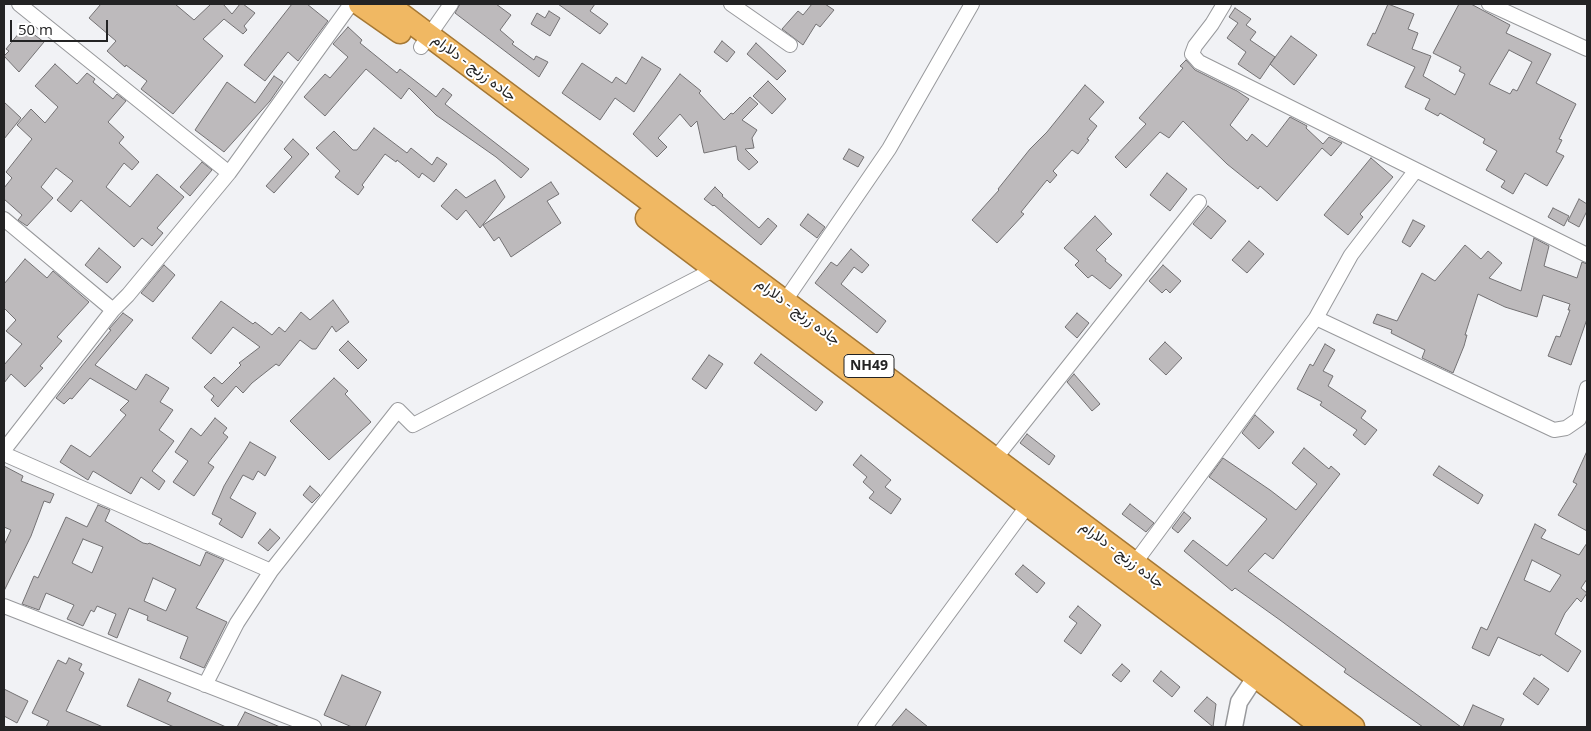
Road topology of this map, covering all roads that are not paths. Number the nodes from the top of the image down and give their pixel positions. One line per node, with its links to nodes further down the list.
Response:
1 (19, 4): 14 (street)
2 (350, 4): 14 (street)
3 (360, 4): 10 (highway, جاده زرنج - دلارام / NH49)
4 (387, 4): 10 (highway, جاده زرنج - دلارام / NH49)
5 (451, 4): 10 (street)
6 (731, 4): 11 (street)
7 (972, 4): 19 (street)
8 (1224, 4): 13 (street)
9 (1490, 4): 12 (street)
10 (425, 41): 18 (highway, جاده زرنج - دلارام / NH49); 19 (highway, جاده زرنج - دلارام / NH49)
11 (790, 45)
12 (1587, 49)
13 (1416, 170): 17 (street); 21 (street)
14 (229, 173): 20 (street)
15 (1199, 202): 24 (street)
16 (4, 219): 20 (street)
17 (1587, 255)
18 (715, 269): 19 (highway, جاده زرنج - دلارام / NH49); 27 (street)
19 (780, 308): 24 (highway, جاده زرنج - دلارام / NH49); 25 (highway, جاده زرنج - دلارام / NH49)
20 (113, 310): 23 (street)
21 (1316, 318): 22 (street); 26 (street)
22 (1587, 388)
23 (4, 452): 27 (street)
24 (994, 460): 26 (highway, جاده زرنج - دلارام / NH49)
25 (1028, 505): 29 (highway, جاده زرنج - دلارام / NH49); 33 (street)
26 (1134, 564): 29 (highway, جاده زرنج - دلارام / NH49)
27 (271, 571): 30 (street)
28 (4, 606): 30 (street)
29 (1261, 668): 31 (highway, جاده زرنج - دلارام / NH49); 34 (street)
30 (205, 685): 32 (street)
31 (1320, 722): 35 (highway, جاده زرنج - دلارام / NH49)
32 (314, 727)
33 (865, 727)
34 (1234, 727)
35 (1353, 727)

